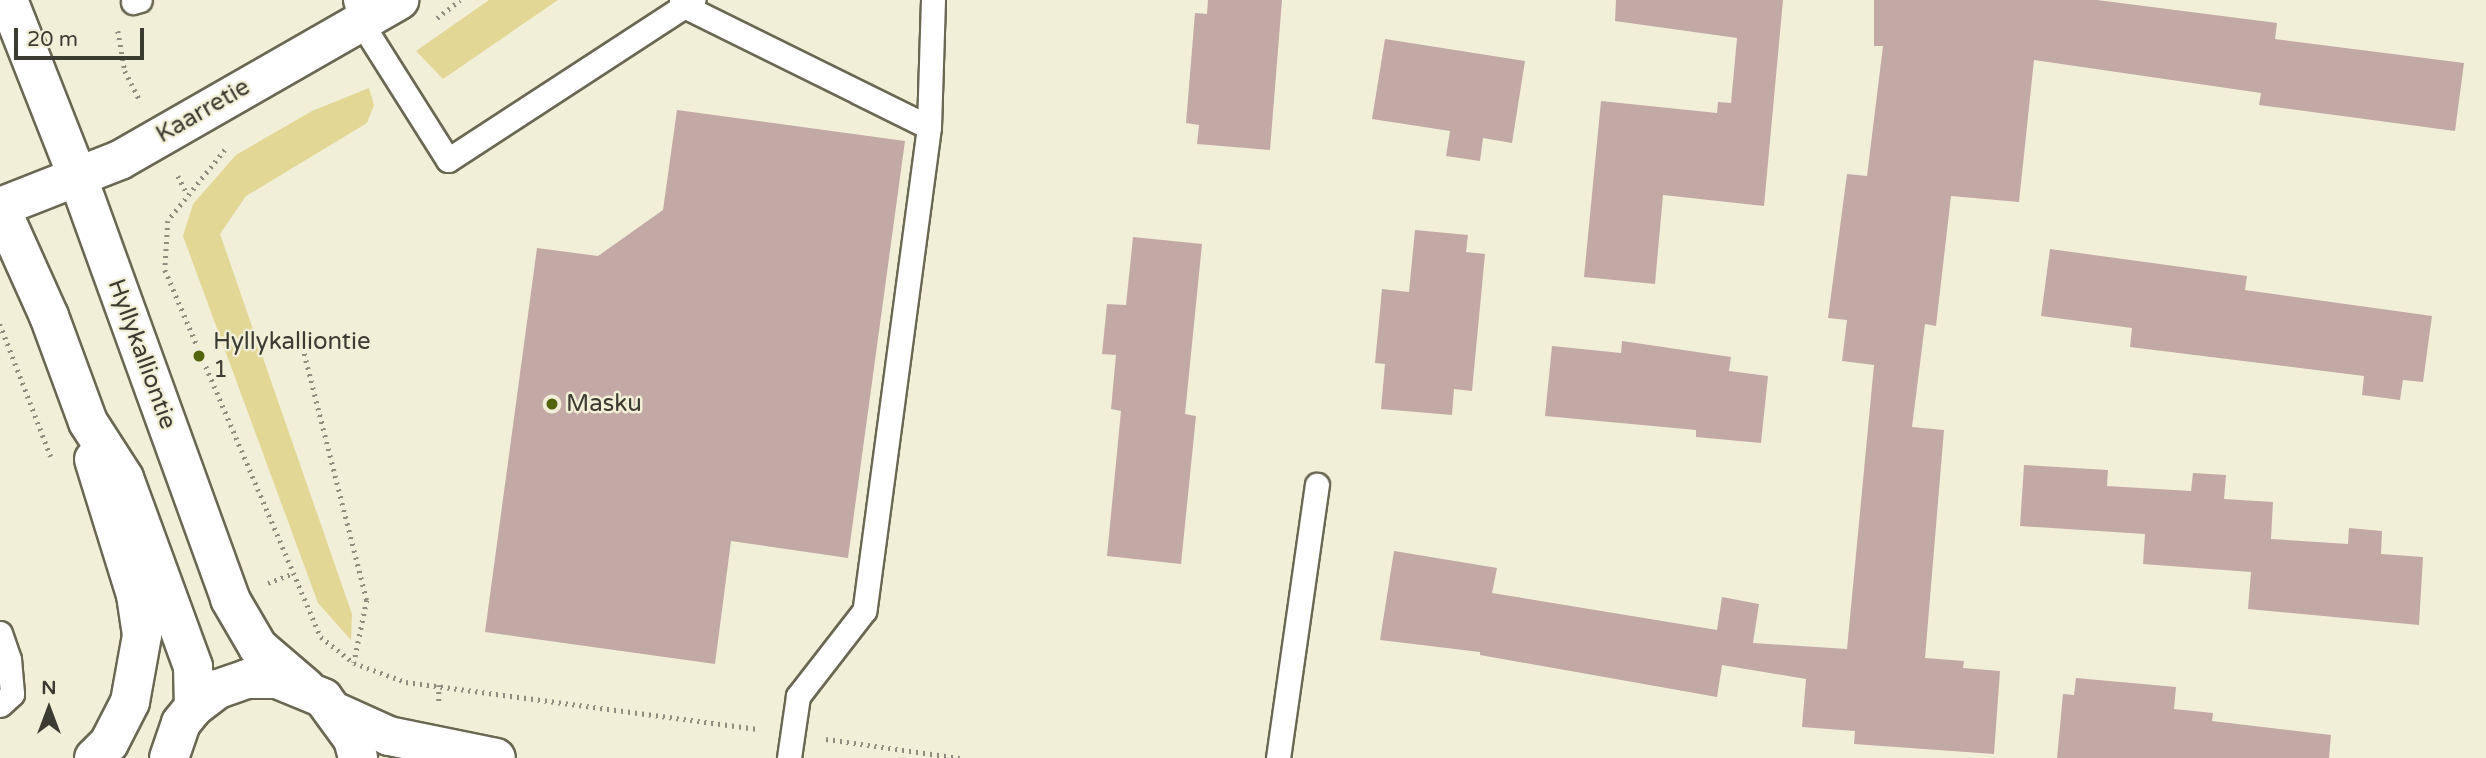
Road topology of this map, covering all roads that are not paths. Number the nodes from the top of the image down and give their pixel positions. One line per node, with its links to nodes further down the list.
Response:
1 (8, 0): 7 (main road, Hyllykalliontie)
2 (399, 0): 5 (main road, Kaarretie)
3 (933, 0): 6 (lane)
4 (687, 2): 5 (lane); 6 (lane)
5 (359, 12): 7 (main road, Kaarretie)
6 (929, 127): 20 (lane)
7 (78, 178): 8 (main road, Kaarretie); 12 (main road, Hyllykalliontie)
8 (0, 207): 9 (main road)
9 (88, 422): 14 (main road); 17 (main road)
10 (1317, 485): 21 (lane)
11 (0, 633): 13 (lane)
12 (306, 688): 14 (main road); 15 (main road, Hyllykalliontie)
13 (0, 705)
14 (194, 707): 16 (main road)
15 (338, 713): 18 (main road); 19 (main road)
16 (166, 752)
17 (94, 758)
18 (358, 758)
19 (496, 758)
20 (789, 758)
21 (1278, 758)

